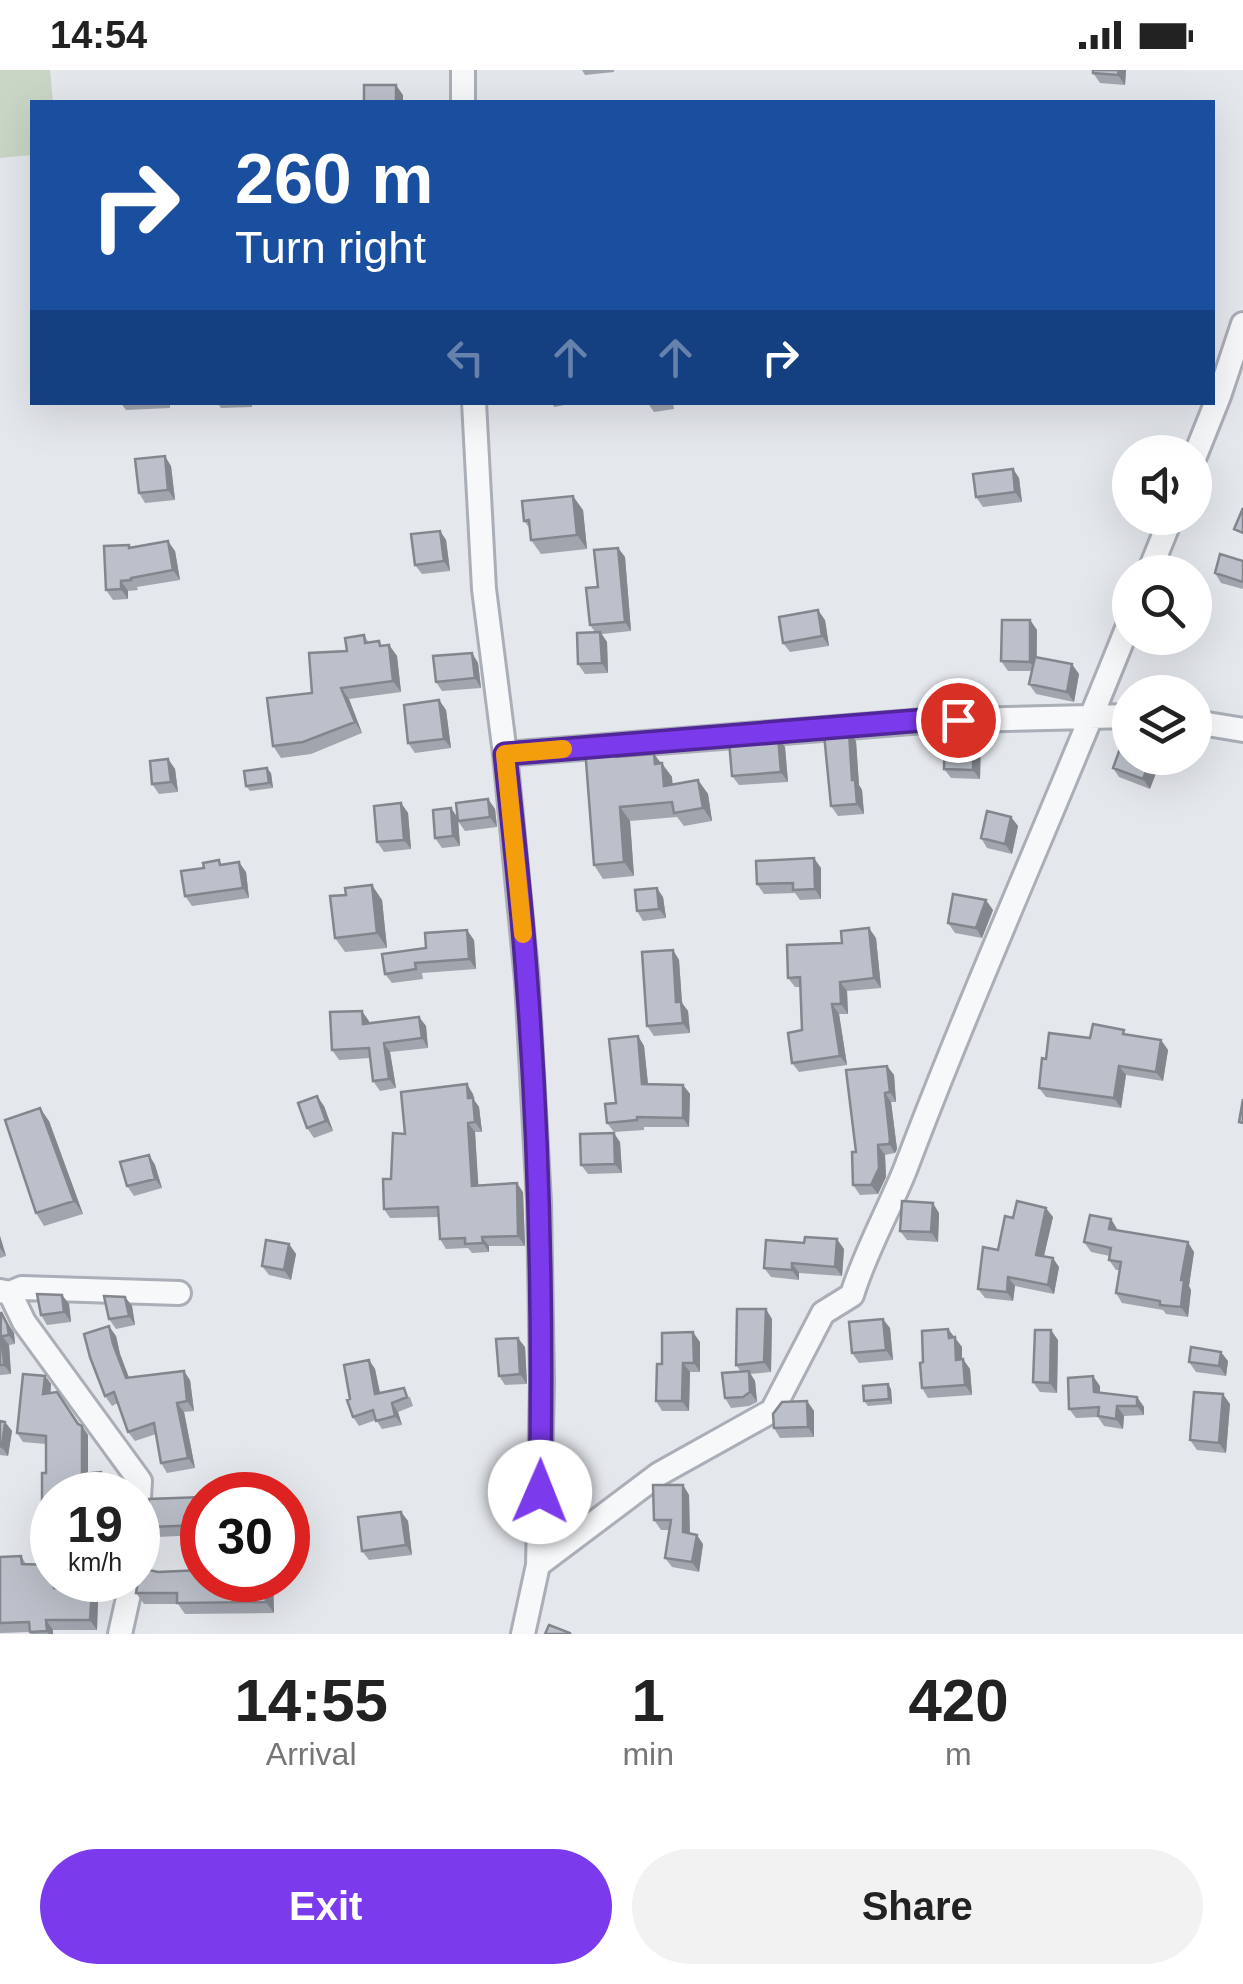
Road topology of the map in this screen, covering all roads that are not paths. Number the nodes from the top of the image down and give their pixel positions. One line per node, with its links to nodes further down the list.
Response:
1 (463, 70): 2 (street)
2 (464, 100)
3 (1243, 324): 5 (street)
4 (474, 405): 11 (street)
5 (1203, 435)
6 (1117, 655): 8 (street)
7 (1112, 716): 8 (street)
8 (1092, 717): 11 (street); 15 (street)
9 (1212, 725): 10 (street)
10 (1243, 730)
11 (505, 754): 15 (street)
12 (5, 1292): 13 (street); 14 (street)
13 (179, 1293)
14 (133, 1472)
15 (538, 1565): 18 (street)
16 (127, 1602): 17 (street)
17 (120, 1634)
18 (523, 1634)

